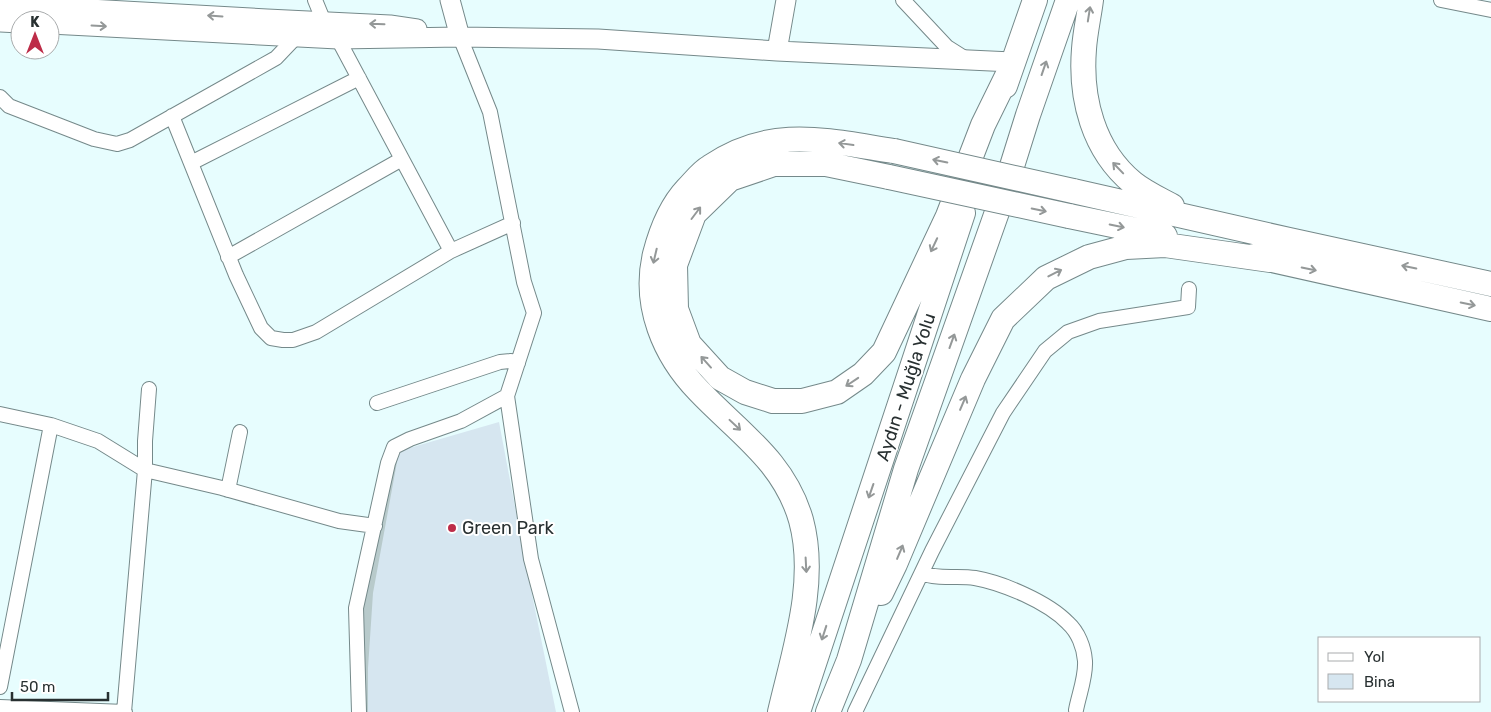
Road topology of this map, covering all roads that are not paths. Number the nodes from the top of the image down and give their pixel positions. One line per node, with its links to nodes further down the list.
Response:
1 (315, 0): 11 (street)
2 (450, 0): 14 (main road)
3 (786, 0): 16 (main road)
4 (903, 0): 17 (street)
5 (1035, 0): 18 (highway)
6 (1068, 0): 43 (highway, Aydın - Muğla Yolu, one-way to 6)
7 (1091, 0): 25 (highway, one-way to 7)
8 (1441, 0): 10 (street)
9 (0, 4): 11 (main road, one-way to 9)
10 (1491, 10)
11 (324, 22): 14 (main road, one-way to 11)
12 (60, 25): 13 (main road, one-way to 13)
13 (296, 37): 15 (main road); 21 (street)
14 (460, 37): 15 (main road); 16 (main road); 24 (street)
15 (338, 39): 19 (street)
16 (777, 51): 17 (main road)
17 (967, 60): 18 (main road)
18 (1010, 67): 28 (highway, one-way to 28, bridge); 52 (highway, Aydın - Muğla Yolu, one-way to 52)
19 (359, 78): 22 (street); 23 (street)
20 (0, 97): 21 (street)
21 (172, 116): 23 (street)
22 (402, 159): 26 (street); 27 (street)
23 (191, 163): 27 (street)
24 (513, 223): 26 (street); 32 (street)
25 (1289, 240): 29 (highway, one-way to 25); 51 (highway, one-way to 51, bridge)
26 (451, 252): 27 (street)
27 (228, 257)
28 (1270, 260): 31 (highway, one-way to 31); 43 (highway, one-way to 28)
29 (1491, 284)
30 (1189, 289): 42 (street)
31 (1491, 309)
32 (518, 363): 34 (street); 35 (street)
33 (149, 389): 39 (street)
34 (507, 396): 41 (street); 50 (street)
35 (377, 403)
36 (0, 414): 37 (street)
37 (50, 425): 39 (street); 44 (street)
38 (240, 432): 40 (street)
39 (145, 470): 40 (street); 48 (street)
40 (228, 490): 41 (street)
41 (375, 526): 49 (street)
42 (922, 573): 46 (street); 47 (street)
43 (849, 660): 53 (highway, Aydın - Muğla Yolu)
44 (0, 687)
45 (0, 707): 48 (street)
46 (859, 709)
47 (1076, 710)
48 (125, 712)
49 (360, 712)
50 (572, 712)
51 (780, 712)
52 (798, 712)
53 (828, 712)

